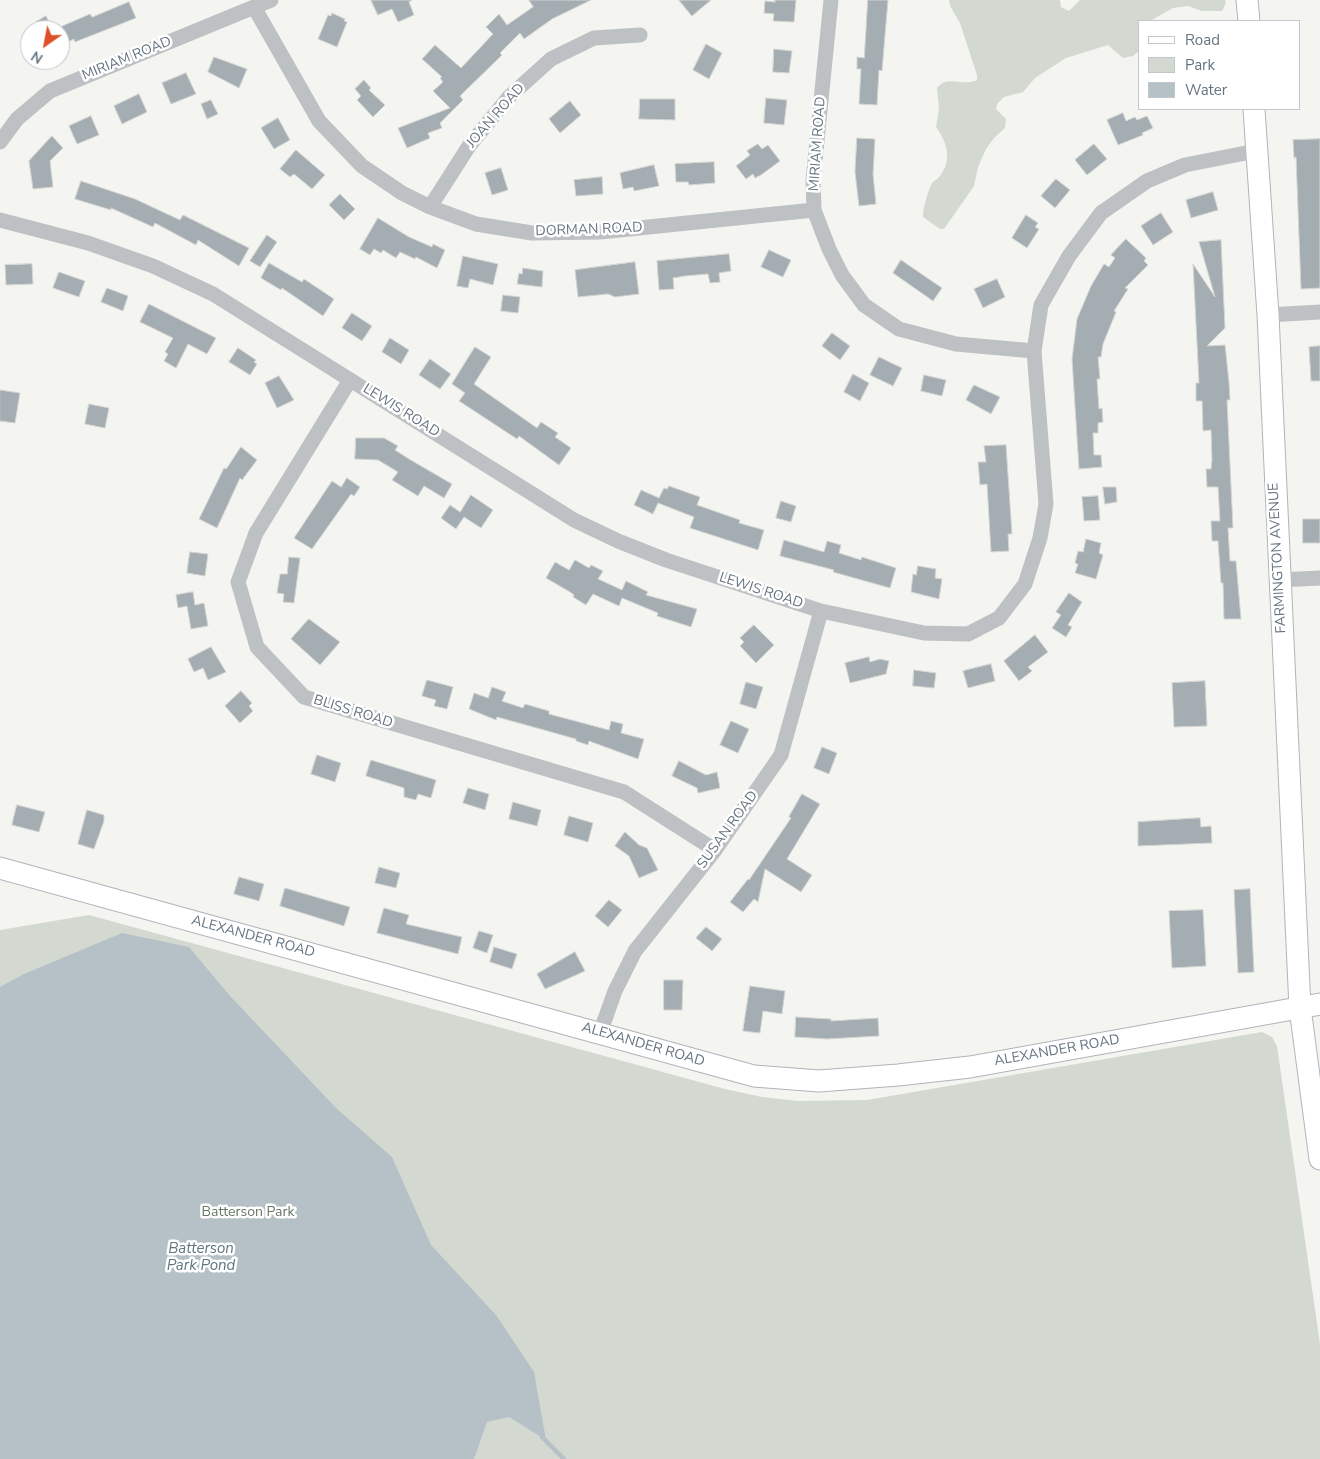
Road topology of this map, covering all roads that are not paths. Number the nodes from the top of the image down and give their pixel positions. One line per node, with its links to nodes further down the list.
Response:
1 (271, 0): 4 (street, MIRIAM ROAD)
2 (830, 0): 11 (street, MIRIAM ROAD)
3 (1247, 0): 5 (street)
4 (254, 7): 8 (street, MIRIAM ROAD); 10 (street, DORMAN ROAD)
5 (1248, 20)
6 (640, 35): 10 (street, JOAN ROAD)
7 (1254, 110): 9 (street, FARMINGTON AVENUE)
8 (0, 142)
9 (1256, 151): 14 (street, FARMINGTON AVENUE); 15 (street, LEWIS ROAD)
10 (430, 207): 11 (street, DORMAN ROAD)
11 (814, 210): 15 (street, MIRIAM ROAD)
12 (0, 220): 16 (street, LEWIS ROAD)
13 (1320, 312): 14 (street)
14 (1268, 315): 18 (street, FARMINGTON AVENUE)
15 (1034, 351): 19 (street, LEWIS ROAD)
16 (350, 380): 19 (street, LEWIS ROAD); 20 (street, BLISS ROAD)
17 (1320, 578): 18 (street)
18 (1278, 580): 22 (street, FARMINGTON AVENUE)
19 (821, 611): 20 (street, SUSAN ROAD)
20 (714, 850): 23 (street, SUSAN ROAD)
21 (0, 868): 23 (street, ALEXANDER ROAD)
22 (1310, 1006): 23 (street, ALEXANDER ROAD); 24 (street, FARMINGTON AVENUE)
23 (600, 1033)
24 (1320, 1159)

